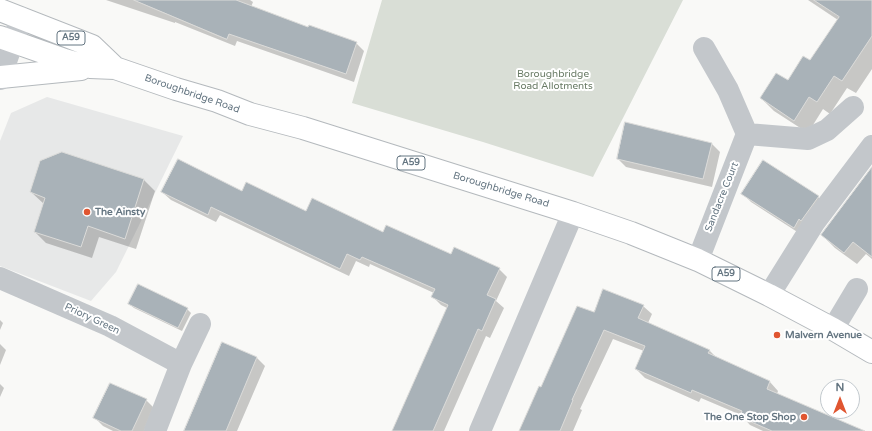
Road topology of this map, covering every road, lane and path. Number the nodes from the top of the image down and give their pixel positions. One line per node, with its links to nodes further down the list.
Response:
1 (0, 10): 2 (main road, Boroughbridge Road / A59)
2 (21, 18): 3 (street); 6 (main road, Boroughbridge Road / A59)
3 (6, 39): 5 (main road, Boroughbridge Road / A59); 7 (street)
4 (704, 48): 9 (street)
5 (90, 67): 6 (main road, Boroughbridge Road / A59); 7 (main road)
6 (114, 68): 11 (main road, Boroughbridge Road / A59)
7 (0, 78)
8 (853, 106): 9 (street)
9 (747, 134): 12 (street, Sandacre Court)
10 (872, 146): 15 (street)
11 (573, 213): 12 (main road, Boroughbridge Road / A59); 21 (street)
12 (698, 260): 15 (main road, Boroughbridge Road / A59)
13 (0, 278): 19 (street, Priory Green)
14 (857, 289): 17 (street)
15 (769, 296): 17 (main road, Boroughbridge Road / A59)
16 (200, 324): 19 (street)
17 (833, 329): 18 (main road, Boroughbridge Road / A59)
18 (872, 352)
19 (181, 364): 20 (street)
20 (155, 431)
21 (480, 431)

